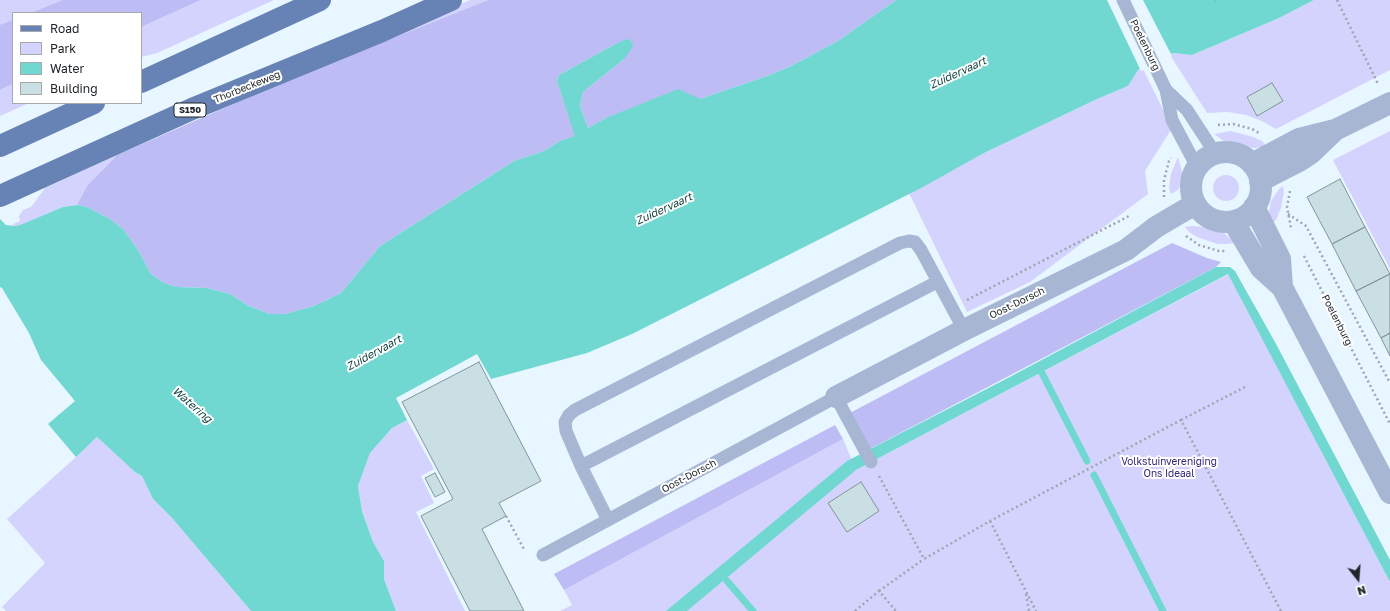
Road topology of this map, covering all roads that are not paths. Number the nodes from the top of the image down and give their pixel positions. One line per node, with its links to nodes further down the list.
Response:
1 (320, 0): 4 (main road)
2 (452, 0): 13 (main road, Thorbeckeweg / S150)
3 (1123, 0): 5 (lane, Poelenburg)
4 (142, 82)
5 (1166, 90): 10 (lane, Poelenburg); 11 (lane, Poelenburg)
6 (92, 104): 9 (main road)
7 (1388, 104): 8 (street)
8 (1335, 130): 12 (street); 12 (street)
9 (0, 146)
10 (1215, 153): 11 (street); 12 (street)
11 (1197, 167): 14 (street)
12 (1256, 172): 15 (street)
13 (0, 196)
14 (1195, 204): 16 (street); 19 (street, Oost-Dorsch)
15 (1254, 207): 16 (street); 18 (street)
16 (1233, 221): 18 (street)
17 (937, 282): 19 (lane); 22 (lane); 22 (lane)
18 (1282, 287): 23 (street)
19 (964, 330): 20 (street, Oost-Dorsch)
20 (836, 397): 21 (lane); 24 (lane, Oost-Dorsch)
21 (869, 457)
22 (581, 466): 24 (lane)
23 (1390, 493)
24 (608, 520): 25 (lane, Oost-Dorsch)
25 (543, 555)

